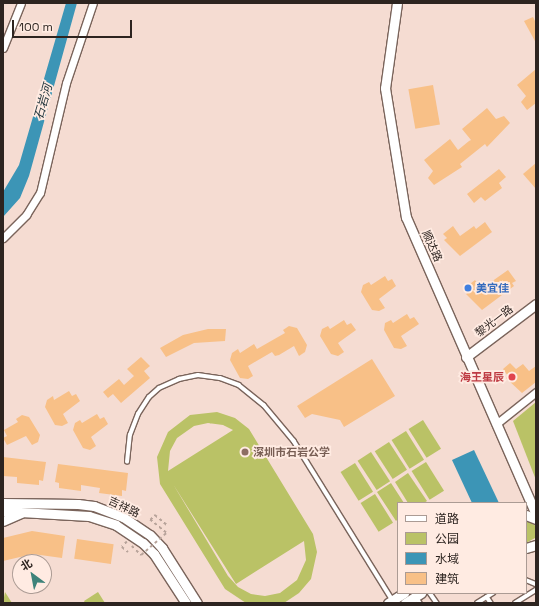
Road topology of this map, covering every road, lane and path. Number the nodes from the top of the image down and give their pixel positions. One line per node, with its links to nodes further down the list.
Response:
1 (21, 3): 4 (street)
2 (93, 3): 5 (street)
3 (397, 3): 7 (street, 顺达路)
4 (3, 48)
5 (3, 238)
6 (536, 304): 7 (street, 黎光一路)
7 (466, 357): 9 (street, 顺达路)
8 (536, 392): 9 (street)
9 (496, 424): 11 (street, 顺达路)
10 (128, 462): 26 (lane)
11 (522, 484): 12 (street, 顺达路); 16 (street, 顺达路)
12 (525, 502)
13 (3, 503): 28 (street, 吉祥路)
14 (3, 511): 15 (street, 吉祥路)
15 (24, 512): 17 (street); 27 (street, 吉祥路)
16 (536, 514)
17 (3, 521)
18 (168, 526): 19 (path, bridge)
19 (128, 552)
20 (536, 590): 33 (lane)
21 (403, 594): 26 (street)
22 (431, 594): 30 (lane)
23 (492, 594): 25 (lane)
24 (419, 597): 29 (street)
25 (487, 597): 31 (lane); 32 (lane)
26 (391, 602)
27 (186, 603)
28 (197, 603)
29 (405, 603)
30 (437, 603)
31 (477, 603)
32 (491, 603)
33 (515, 603)

